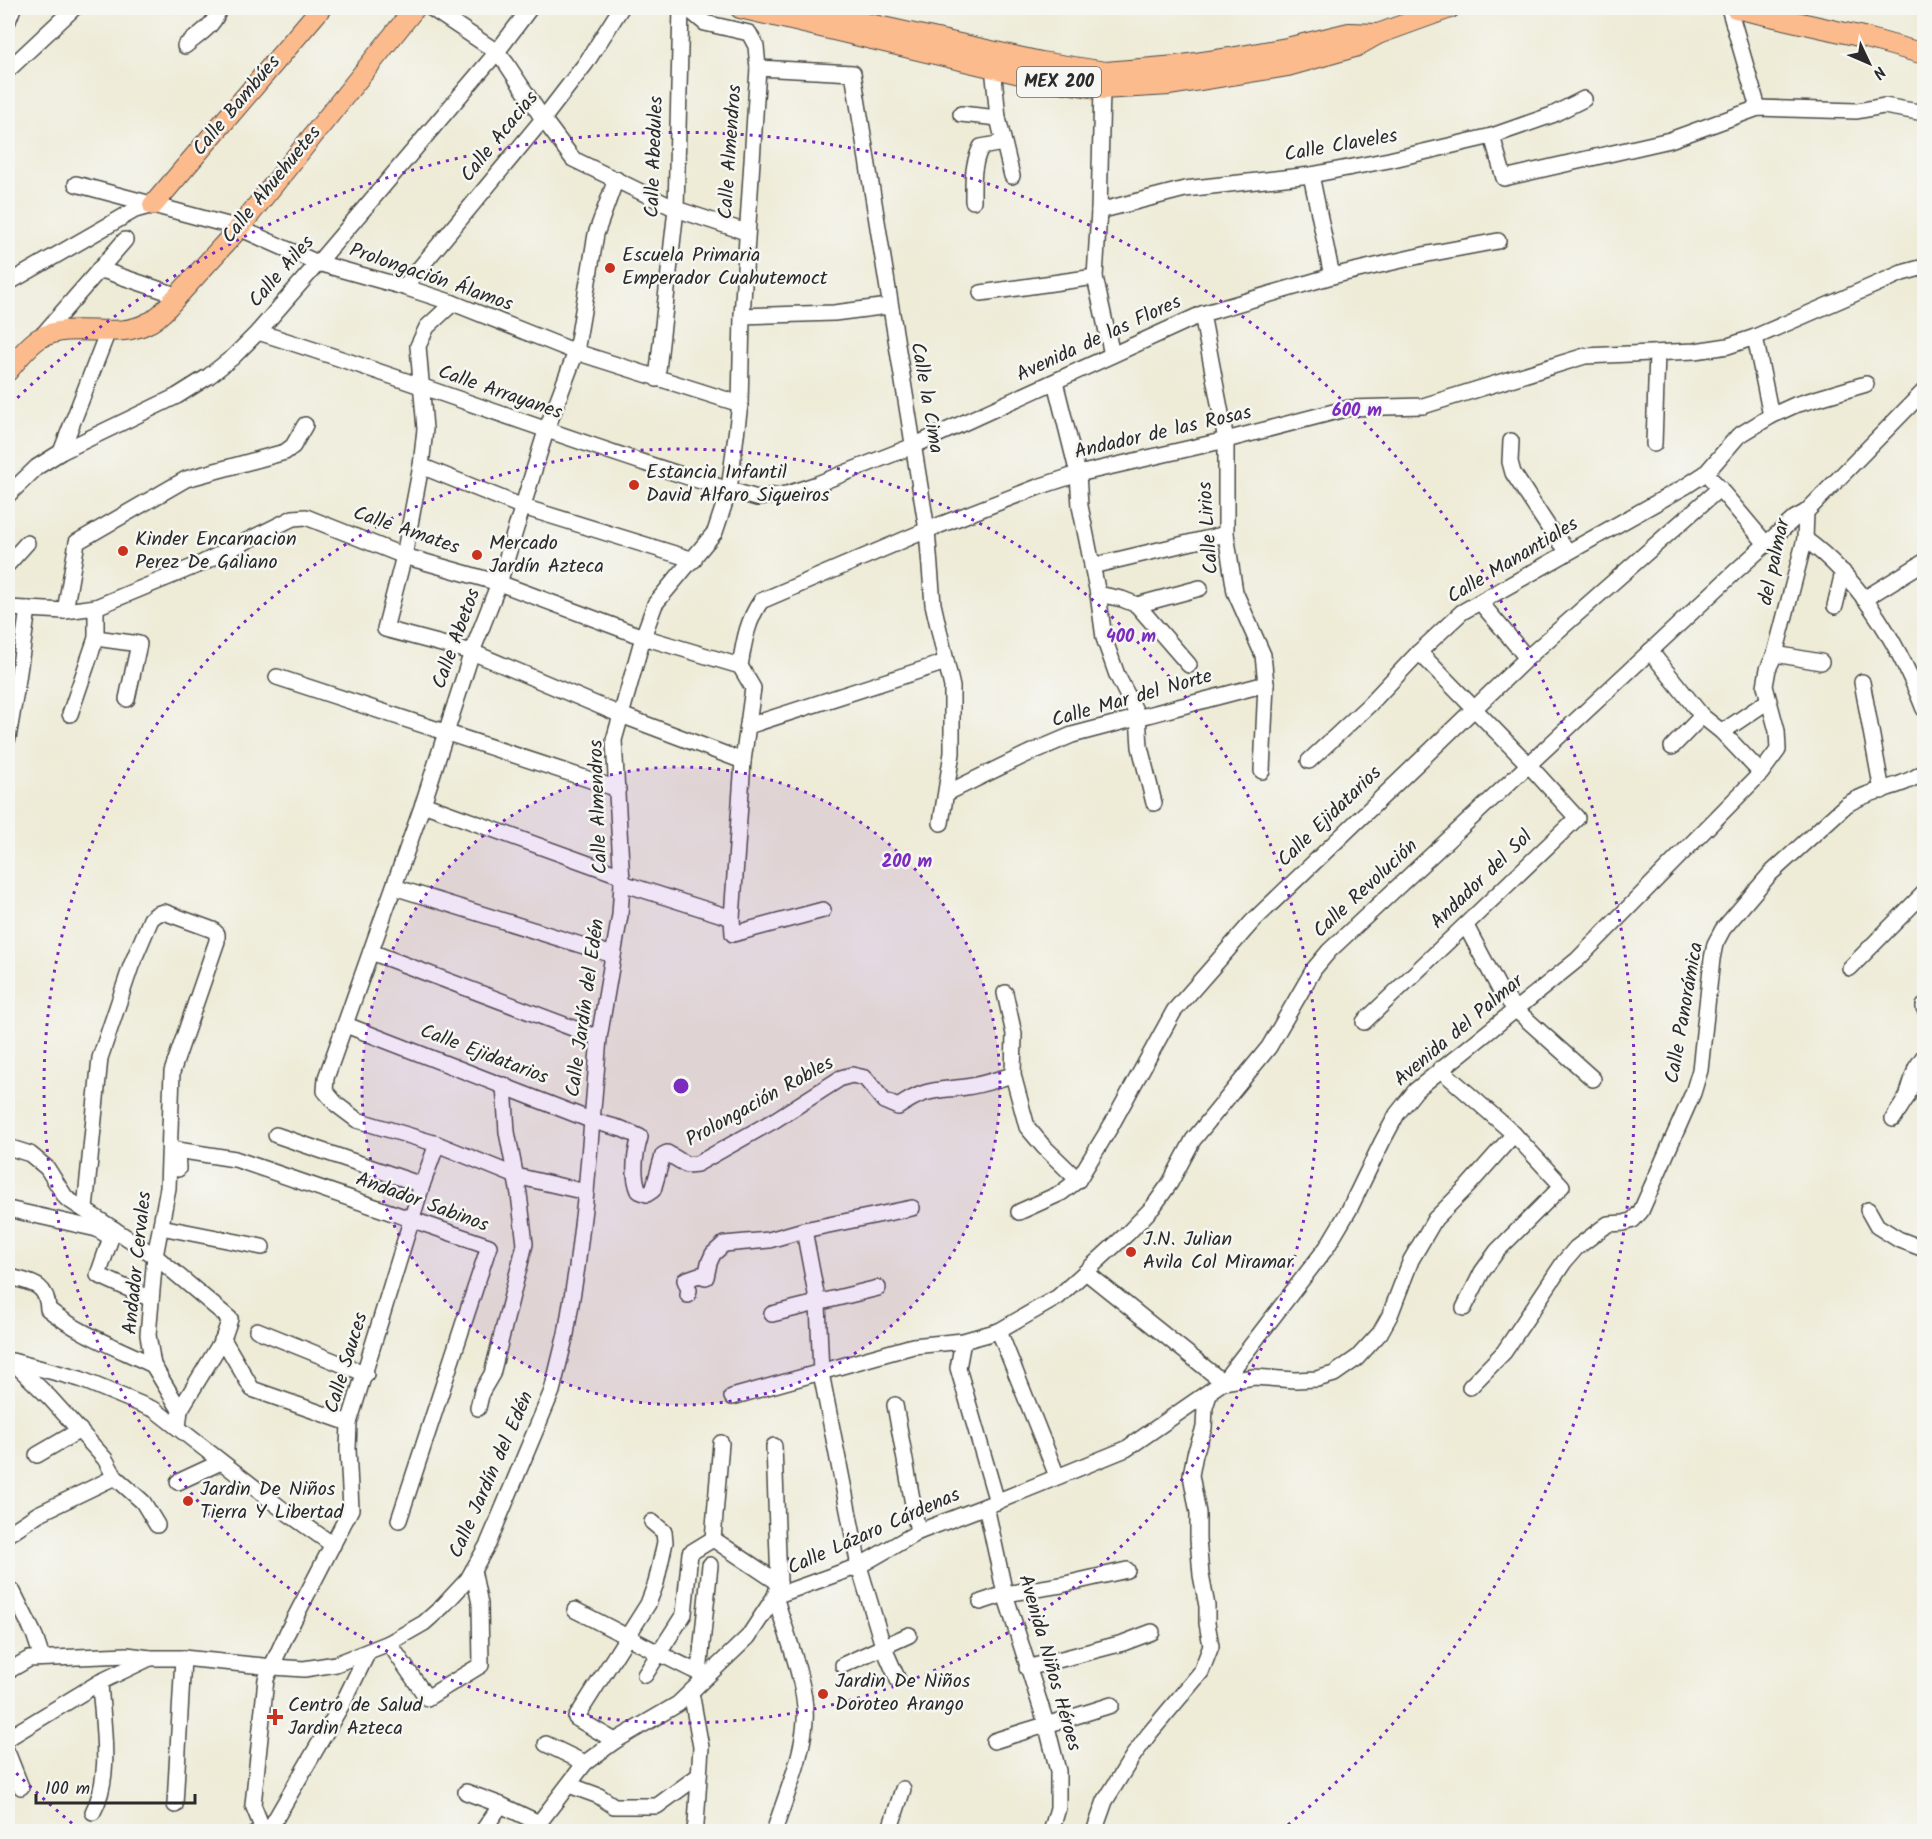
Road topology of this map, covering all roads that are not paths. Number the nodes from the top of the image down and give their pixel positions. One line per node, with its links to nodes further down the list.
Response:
1 (13, 8): 16 (street)
2 (74, 8): 23 (street)
3 (321, 8): 38 (main road, Calle Bambúes)
4 (415, 8): 41 (main road, Calle Ahuehuetes)
5 (431, 8): 19 (street)
6 (530, 8): 19 (street, Calle Ailes)
7 (621, 8): 30 (street, Calle Acacias)
8 (681, 8): 39 (street, Calle Abedules)
9 (687, 8): 22 (street, Calle Almendros)
10 (740, 8): 21 (main road, MEX 200)
11 (795, 8): 17 (main road, MEX 200)
12 (1450, 8): 17 (main road, MEX 200)
13 (1729, 8): 26 (street)
14 (1735, 8): 20 (main road)
15 (216, 9): 18 (street)
16 (8, 21)
17 (1378, 34): 24 (main road, MEX 200)
18 (185, 46)
19 (497, 52): 30 (street); 45 (street, Calle Ailes)
20 (1924, 54)
21 (993, 66): 24 (main road, MEX 200); 29 (street)
22 (758, 68): 42 (street, Calle Almendros); 55 (street, Calle la Cima)
23 (8, 70)
24 (1102, 89): 40 (street)
25 (1584, 99): 31 (street, Calle Claveles)
26 (1758, 108): 27 (street); 31 (street)
27 (1924, 113)
28 (961, 114): 29 (street)
29 (998, 118): 32 (street)
30 (543, 119): 35 (street); 51 (street, Calle Acacias)
31 (1492, 136): 33 (street, Calle Claveles)
32 (1003, 144): 34 (street); 37 (street)
33 (1311, 175): 40 (street, Calle Claveles); 48 (street)
34 (1012, 176)
35 (616, 179): 39 (street); 62 (street, Calle Abetos)
36 (76, 184): 38 (street, Prolongación Álamos)
37 (973, 201)
38 (153, 205): 41 (street, Prolongación Álamos); 50 (street)
39 (676, 209): 42 (street); 66 (street, Calle Abedules)
40 (1099, 211): 49 (street)
41 (239, 228): 45 (street, Prolongación Álamos); 53 (main road, Calle Ahuehuetes)
42 (746, 232): 57 (street, Calle Almendros)
43 (125, 240): 47 (street)
44 (1498, 241): 48 (street, Avenida de las Flores)
45 (318, 263): 51 (street, Prolongación Álamos); 59 (street, Calle Ailes)
46 (1924, 267): 60 (street, Andador de las Rosas)
47 (99, 269): 53 (street); 61 (street)
48 (1332, 276): 56 (street, Avenida de las Flores)
49 (1095, 277): 52 (street); 64 (street)
50 (8, 282)
51 (404, 287): 54 (street, Prolongación Álamos)
52 (981, 293)
53 (178, 296): 58 (main road, Calle Ahuehuetes)
54 (453, 303): 62 (street, Prolongación Álamos); 69 (street)
55 (889, 306): 57 (street); 78 (street, Calle la Cima)
56 (1203, 314): 64 (street, Avenida de las Flores); 75 (street, Calle Lirios)
57 (741, 316): 71 (street, Calle Almendros)
58 (108, 331): 61 (main road, Calle Ahuehuetes); 79 (street)
59 (258, 332): 69 (street, Calle Arrayanes); 79 (street, Calle Ailes)
60 (1755, 337): 63 (street, Andador de las Rosas); 72 (street)
61 (39, 339): 65 (main road, Calle Ahuehuetes)
62 (576, 352): 66 (street, Prolongación Álamos); 74 (street, Calle Abetos)
63 (1657, 353): 75 (street, Andador de las Rosas); 77 (street)
64 (1113, 355): 67 (street, Avenida de las Flores)
65 (8, 371)
66 (657, 379): 71 (street, Prolongación Álamos)
67 (1056, 382): 78 (street, Avenida de las Flores); 82 (street)
68 (1866, 384): 72 (street, Calle Manantiales)
69 (421, 388): 74 (street, Calle Arrayanes); 80 (street)
70 (1924, 391): 87 (street, del palmar)
71 (740, 404): 84 (street, Calle Almendros)
72 (1772, 416): 81 (street, Calle Manantiales)
73 (305, 425): 110 (street)
74 (546, 431): 84 (street, Calle Arrayanes); 86 (street, Calle Abetos)
75 (1226, 440): 82 (street, Andador de las Rosas); 89 (street, Calle Lirios)
76 (1511, 441): 93 (street)
77 (1654, 444)
78 (913, 446): 84 (street, Avenida de las Flores); 88 (street, Calle la Cima)
79 (61, 452): 85 (street, Calle Ailes)
80 (420, 466): 86 (street); 94 (street)
81 (1706, 473): 83 (street); 93 (street, Calle Manantiales)
82 (1078, 474): 88 (street, Andador de las Rosas); 98 (street)
83 (1720, 488): 92 (street); 117 (street, Calle Ejidatarios)
84 (729, 490): 95 (street, Calle Almendros)
85 (8, 495)
86 (523, 507): 95 (street); 100 (street, Calle Abetos)
87 (1806, 512): 90 (street, del palmar); 92 (street, Calle Revolución)
88 (927, 530): 118 (street, Calle la Cima); 121 (street, Andador de las Rosas)
89 (1226, 534): 98 (street); 124 (street, Calle Lirios)
90 (1805, 539): 99 (street); 116 (street, del palmar)
91 (27, 543): 97 (street)
92 (1767, 545): 113 (street, Calle Revolución)
93 (1568, 551): 104 (street, Calle Manantiales)
94 (404, 556): 100 (street, Calle Amates); 107 (street, Calle Amates); 114 (street)
95 (693, 560): 111 (street, Calle Almendros)
96 (1924, 562): 103 (street)
97 (8, 564)
98 (1092, 566): 102 (street)
99 (1844, 572): 103 (street); 106 (street)
100 (499, 583): 111 (street, Calle Amates); 114 (street, Calle Abetos)
101 (1200, 588): 105 (street, Calle Lirios)
102 (1098, 594): 105 (street); 131 (street)
103 (1864, 599): 127 (street)
104 (1480, 602): 115 (street, Calle Manantiales); 117 (street)
105 (1137, 605): 120 (street)
106 (1836, 606)
107 (96, 607): 110 (street, Calle Amates); 112 (street)
108 (8, 608): 109 (street, Calle Amates)
109 (28, 609): 110 (street, Calle Amates); 136 (street)
110 (65, 611)
111 (643, 637): 121 (street, Calle Amates); 130 (street, Calle Almendros)
112 (96, 638): 125 (street); 129 (street)
113 (1650, 651): 132 (street); 141 (street, Calle Revolución)
114 (472, 652): 130 (street); 134 (street, Calle Abetos)
115 (1419, 652): 128 (street); 140 (street, Calle Manantiales)
116 (1776, 654): 119 (street); 126 (street, del palmar)
117 (1527, 658): 128 (street, Calle Ejidatarios)
118 (946, 662): 133 (street); 147 (street, Calle la Cima)
119 (1821, 662)
120 (1189, 665)
121 (740, 666): 133 (street)
122 (277, 677): 134 (street)
123 (1863, 682): 146 (street)
124 (1266, 684): 131 (street, Calle Mar del Norte); 142 (street, Calle Lirios)
125 (127, 699)
126 (1768, 701): 135 (street); 138 (street, del palmar)
127 (1924, 707)
128 (1473, 708): 141 (street); 178 (street, Calle Ejidatarios)
129 (70, 714)
130 (621, 715): 139 (street); 145 (street, Calle Almendros)
131 (1137, 716): 147 (street, Calle Mar del Norte); 148 (street)
132 (1702, 716): 135 (street); 137 (street)
133 (748, 726): 139 (street)
134 (446, 732): 145 (street); 149 (street, Calle Abetos)
135 (1722, 732): 144 (street)
136 (8, 738)
137 (1672, 747)
138 (1778, 750): 144 (street, Avenida del Palmar)
139 (743, 761): 155 (street)
140 (1309, 761)
141 (1528, 764): 156 (street, Andador del Sol); 194 (street, Calle Revolución)
142 (1262, 771)
143 (1924, 772): 146 (street, Calle Panorámica)
144 (1761, 773): 161 (street, Avenida del Palmar)
145 (618, 789): 151 (street, Calle Almendros)
146 (1882, 791): 211 (street, Calle Panorámica)
147 (947, 793): 150 (street, Calle la Cima)
148 (1154, 803)
149 (423, 804): 151 (street); 152 (street, Calle Abetos)
150 (941, 823)
151 (622, 879): 155 (street, Calle Almendros); 158 (street, Calle Jardín del Edén)
152 (393, 887): 157 (street, Calle Abetos); 158 (street)
153 (1924, 893): 159 (street)
154 (823, 910): 155 (street)
155 (732, 918)
156 (1466, 926): 161 (street); 162 (street, Andador del Sol)
157 (371, 952): 163 (street, Calle Abetos); 164 (street)
158 (613, 955): 164 (street, Calle Jardín del Edén)
159 (1850, 968)
160 (1005, 993): 167 (street)
161 (1516, 1010): 166 (street, Avenida del Palmar); 168 (street)
162 (1364, 1022)
163 (346, 1025): 169 (street, Calle Ejidatarios); 175 (street, Calle Abetos)
164 (599, 1038): 171 (street, Calle Jardín del Edén)
165 (1924, 1056): 170 (street)
166 (1440, 1070): 172 (street); 210 (street, Avenida del Palmar)
167 (1013, 1075): 174 (street, Prolongación Robles); 178 (street)
168 (1593, 1079)
169 (504, 1085): 171 (street, Calle Ejidatarios); 177 (street)
170 (1893, 1119)
171 (593, 1121): 174 (street, Calle Ejidatarios); 181 (street, Calle Jardín del Edén)
172 (1514, 1134): 200 (street); 210 (street)
173 (276, 1136): 179 (street)
174 (640, 1137)
175 (437, 1144): 177 (street); 179 (street, Calle Sauces)
176 (8, 1147): 184 (street)
177 (516, 1176): 181 (street); 215 (street)
178 (1078, 1180): 186 (street, Calle Ejidatarios)
179 (422, 1185): 187 (street, Calle Sauces)
180 (168, 1188): 184 (street, Andador Cervales); 187 (street, Andador Sabinos); 188 (street, Andador Cervales)
181 (586, 1192): 237 (street, Calle Jardín del Edén)
182 (912, 1208): 189 (street)
183 (8, 1209): 190 (street)
184 (85, 1209): 190 (street)
185 (1868, 1210): 192 (street)
186 (1019, 1212)
187 (411, 1219): 209 (street, Calle Sauces); 228 (street, Andador Sabinos)
188 (161, 1227): 191 (street); 193 (street, Andador Cervales)
189 (804, 1230): 197 (street); 199 (street)
190 (112, 1233): 193 (street); 198 (street)
191 (262, 1247)
192 (1924, 1249)
193 (155, 1256): 198 (street, Andador Cervales); 204 (street)
194 (1087, 1273): 203 (street, Calle Revolución); 210 (street)
195 (8, 1275): 207 (street)
196 (878, 1288): 199 (street)
197 (688, 1295)
198 (151, 1299): 207 (street, Andador Cervales)
199 (818, 1304): 201 (street); 208 (street)
200 (1464, 1308)
201 (772, 1314)
202 (257, 1330): 209 (street)
203 (999, 1331): 205 (street, Calle Revolución); 224 (street)
204 (223, 1340): 216 (street); 217 (street)
205 (963, 1341): 208 (street, Calle Revolución); 227 (street, Avenida Niños Héroes)
206 (10, 1357): 218 (street); 219 (street)
207 (153, 1365): 216 (street, Andador Cervales)
208 (821, 1373): 213 (street, Calle Revolución); 236 (street)
209 (366, 1374): 217 (street, Calle Sauces)
210 (1223, 1382): 212 (street, Avenida del Palmar)
211 (1470, 1387)
212 (1210, 1392): 224 (street, Avenida del Palmar); 286 (street)
213 (732, 1397)
214 (895, 1405): 231 (street)
215 (478, 1408)
216 (180, 1410): 218 (street)
217 (349, 1423): 234 (street, Calle Sauces)
218 (178, 1427): 223 (street)
219 (80, 1430): 222 (street); 225 (street)
220 (721, 1443): 233 (street)
221 (774, 1446): 239 (street)
222 (37, 1455)
223 (221, 1462): 226 (street); 234 (street)
224 (1057, 1476): 227 (street, Avenida del Palmar)
225 (115, 1477): 230 (street); 232 (street)
226 (178, 1482)
227 (992, 1504): 231 (street, Calle Lázaro Cárdenas); 241 (street, Avenida Niños Héroes)
228 (399, 1520)
229 (652, 1522): 246 (street)
230 (157, 1525)
231 (918, 1532): 236 (street, Calle Lázaro Cárdenas)
232 (8, 1534)
233 (713, 1539): 239 (street); 250 (street)
234 (333, 1545): 255 (street, Calle Sauces)
235 (710, 1566): 259 (street)
236 (859, 1566): 239 (street, Calle Lázaro Cárdenas); 248 (street)
237 (473, 1570): 247 (street, Calle Jardín del Edén); 247 (street)
238 (1127, 1570): 241 (street)
239 (777, 1590): 259 (street, Calle Lázaro Cárdenas); 283 (street)
240 (13, 1592): 251 (street)
241 (1005, 1594): 242 (street); 256 (street, Avenida Niños Héroes)
242 (981, 1602)
243 (575, 1610): 246 (street)
244 (1152, 1632): 256 (street)
245 (909, 1635): 248 (street)
246 (628, 1636): 250 (street); 266 (street)
247 (389, 1643): 249 (street, Calle Jardín del Edén)
248 (883, 1646): 254 (street); 260 (street)
249 (368, 1652): 255 (street, Calle Jardín del Edén); 280 (street)
250 (657, 1653): 258 (street); 259 (street)
251 (42, 1658): 252 (street); 257 (street)
252 (150, 1658): 253 (street, Calle Jardín del Edén); 261 (street, Calle Jardín del Edén)
253 (183, 1658): 255 (street, Calle Jardín del Edén); 276 (street)
254 (843, 1665)
255 (273, 1668): 280 (street, Calle Sauces)
256 (1027, 1668): 264 (street, Avenida Niños Héroes)
257 (8, 1671)
258 (645, 1675)
259 (701, 1675): 262 (street, Calle Lázaro Cárdenas)
260 (898, 1680)
261 (100, 1682): 265 (street, Calle Jardín del Edén); 278 (street)
262 (691, 1692): 266 (street, Calle Lázaro Cárdenas); 271 (street)
263 (1111, 1705): 264 (street)
264 (1046, 1723): 267 (street); 285 (street, Avenida Niños Héroes)
265 (8, 1738)
266 (615, 1741): 270 (street, Calle Lázaro Cárdenas)
267 (994, 1741)
268 (546, 1744): 270 (street)
269 (8, 1754): 273 (street)
270 (585, 1763): 272 (street, Calle Lázaro Cárdenas)
271 (698, 1776): 272 (street); 282 (street)
272 (568, 1785): 279 (street, Calle Lázaro Cárdenas)
273 (21, 1787)
274 (903, 1789): 284 (street)
275 (466, 1792): 277 (street)
276 (175, 1805)
277 (501, 1805): 279 (street); 281 (street)
278 (93, 1812)
279 (536, 1827)
280 (268, 1829)
281 (482, 1832)
282 (694, 1832)
283 (774, 1832)
284 (889, 1832)
285 (1051, 1832)
286 (1094, 1832)

